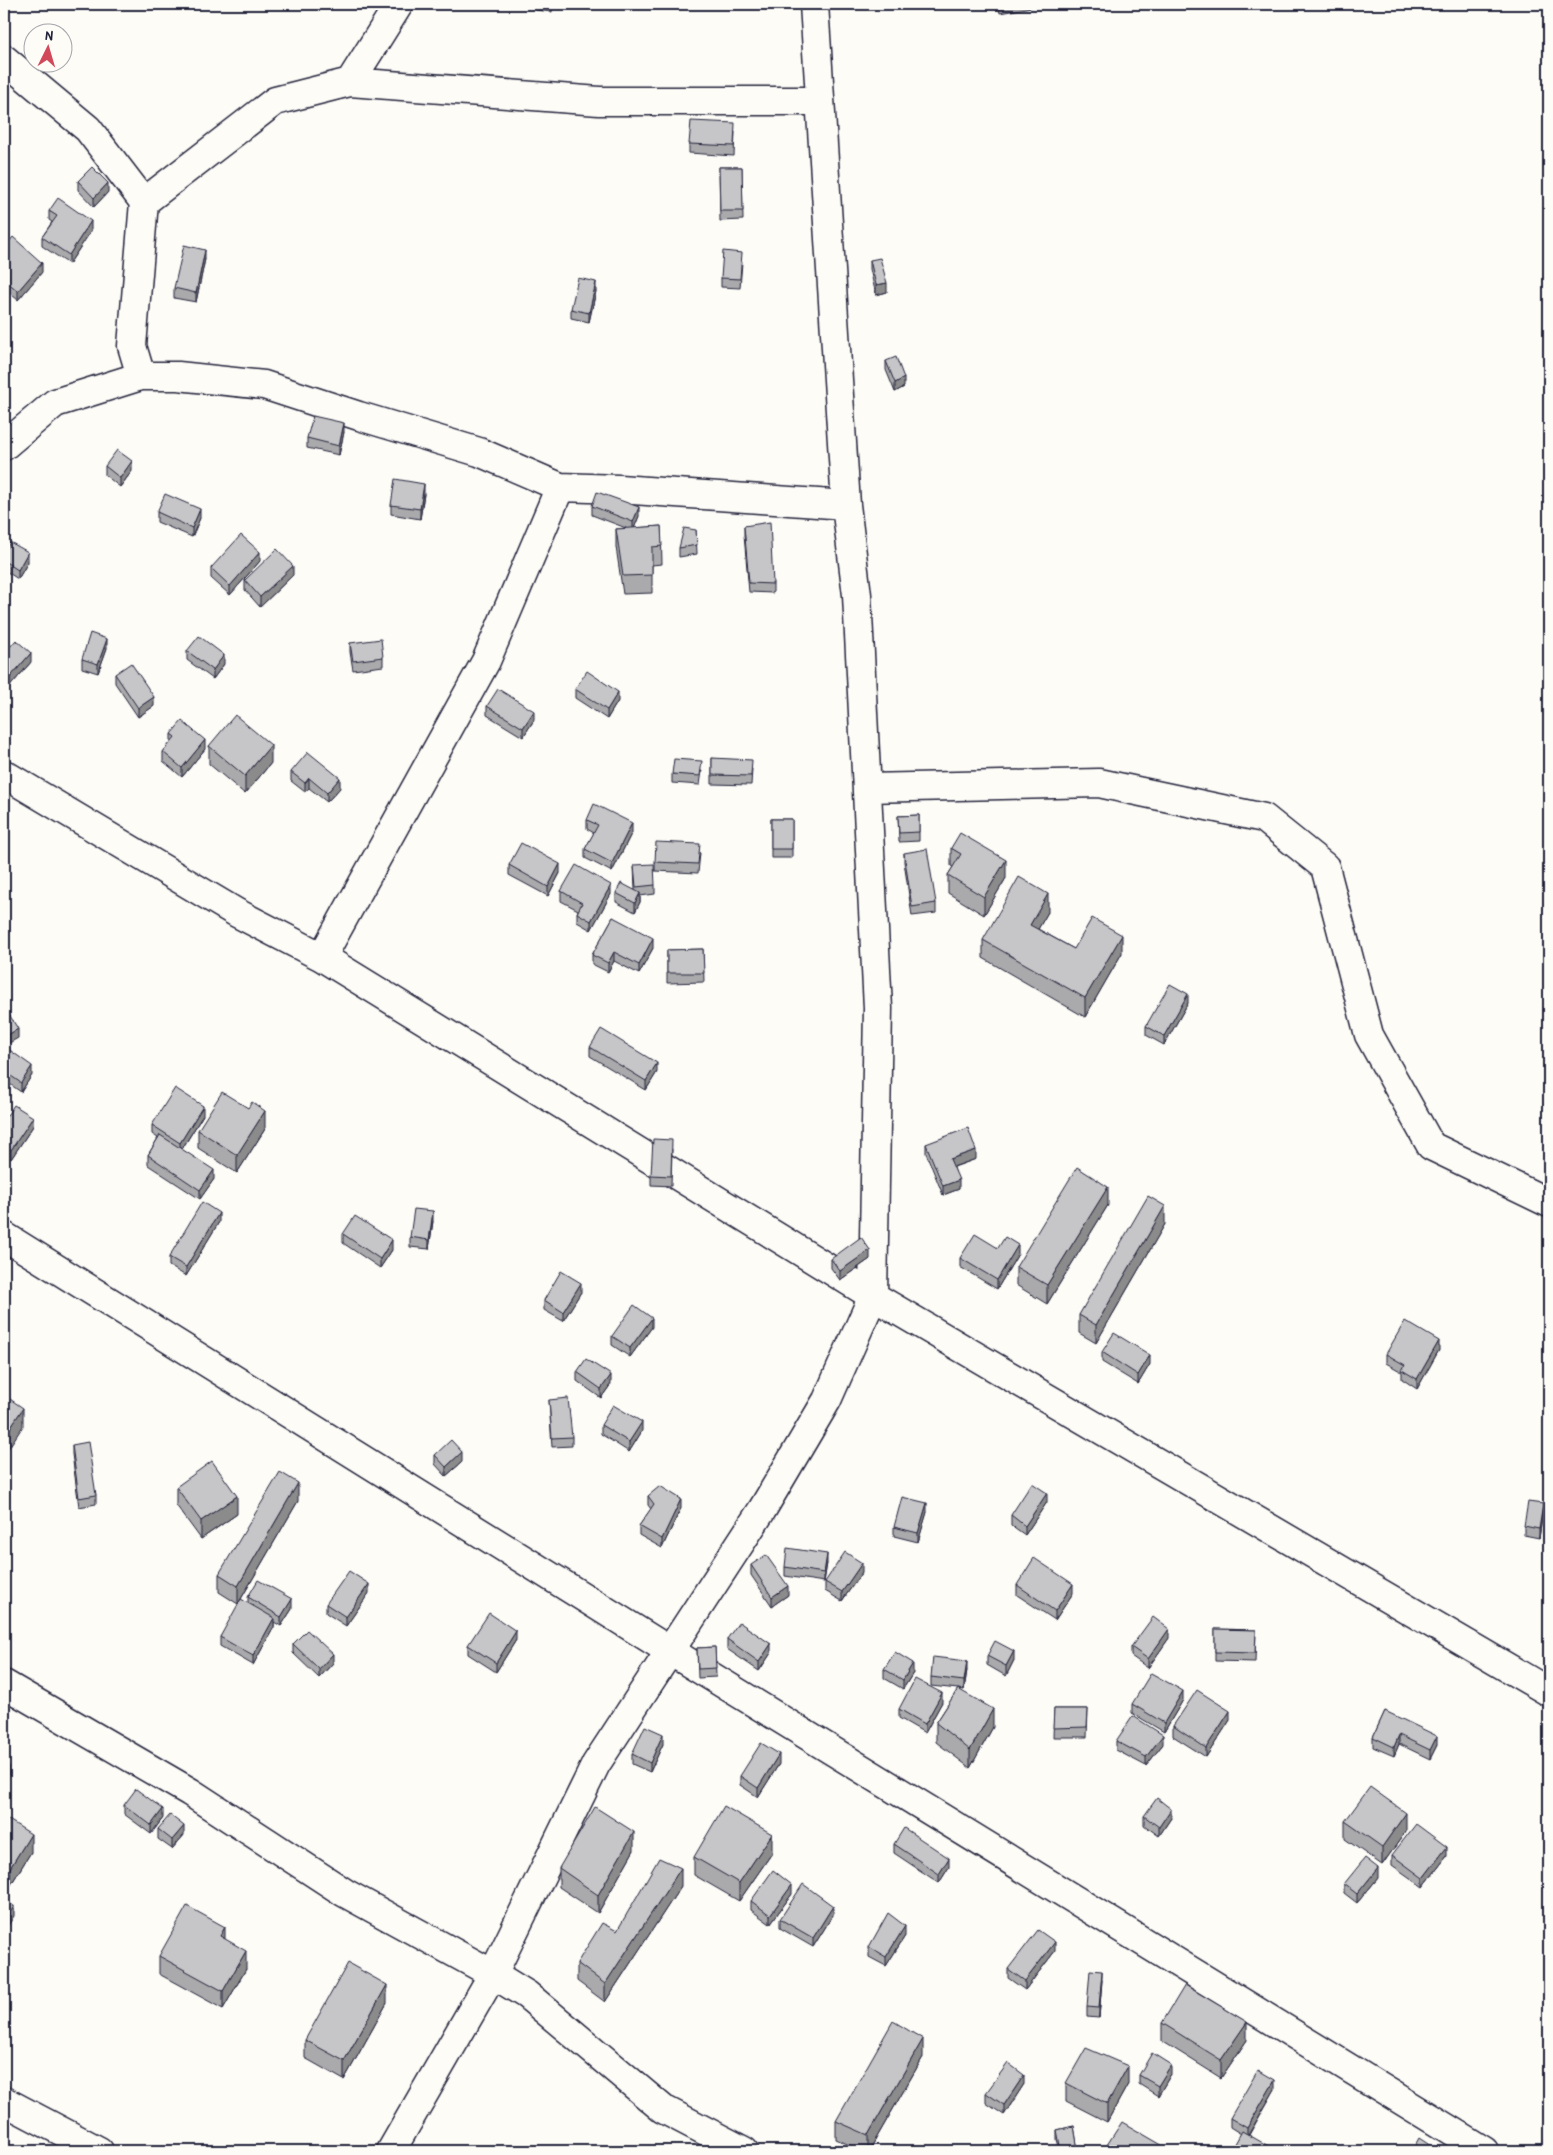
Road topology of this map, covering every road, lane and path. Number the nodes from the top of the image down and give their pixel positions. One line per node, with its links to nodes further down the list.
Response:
1 (399, 4): 4 (street)
2 (814, 4): 5 (street)
3 (4, 59): 6 (street)
4 (350, 82): 5 (street); 6 (street)
5 (819, 101): 10 (street)
6 (144, 202): 7 (street)
7 (141, 376): 8 (street); 9 (street)
8 (4, 446)
9 (560, 487): 10 (street); 13 (street)
10 (846, 505): 12 (street)
11 (4, 774): 13 (street)
12 (867, 788): 14 (street); 16 (street)
13 (322, 957): 16 (street)
14 (1549, 1203)
15 (4, 1236): 17 (street)
16 (873, 1296): 17 (street); 19 (street)
17 (670, 1651): 20 (street); 25 (street)
18 (4, 1684): 20 (street)
19 (1549, 1692)
20 (493, 1974): 23 (street); 24 (street)
21 (4, 2101): 22 (street)
22 (99, 2151)
23 (391, 2151)
24 (744, 2151)
25 (1484, 2151)

